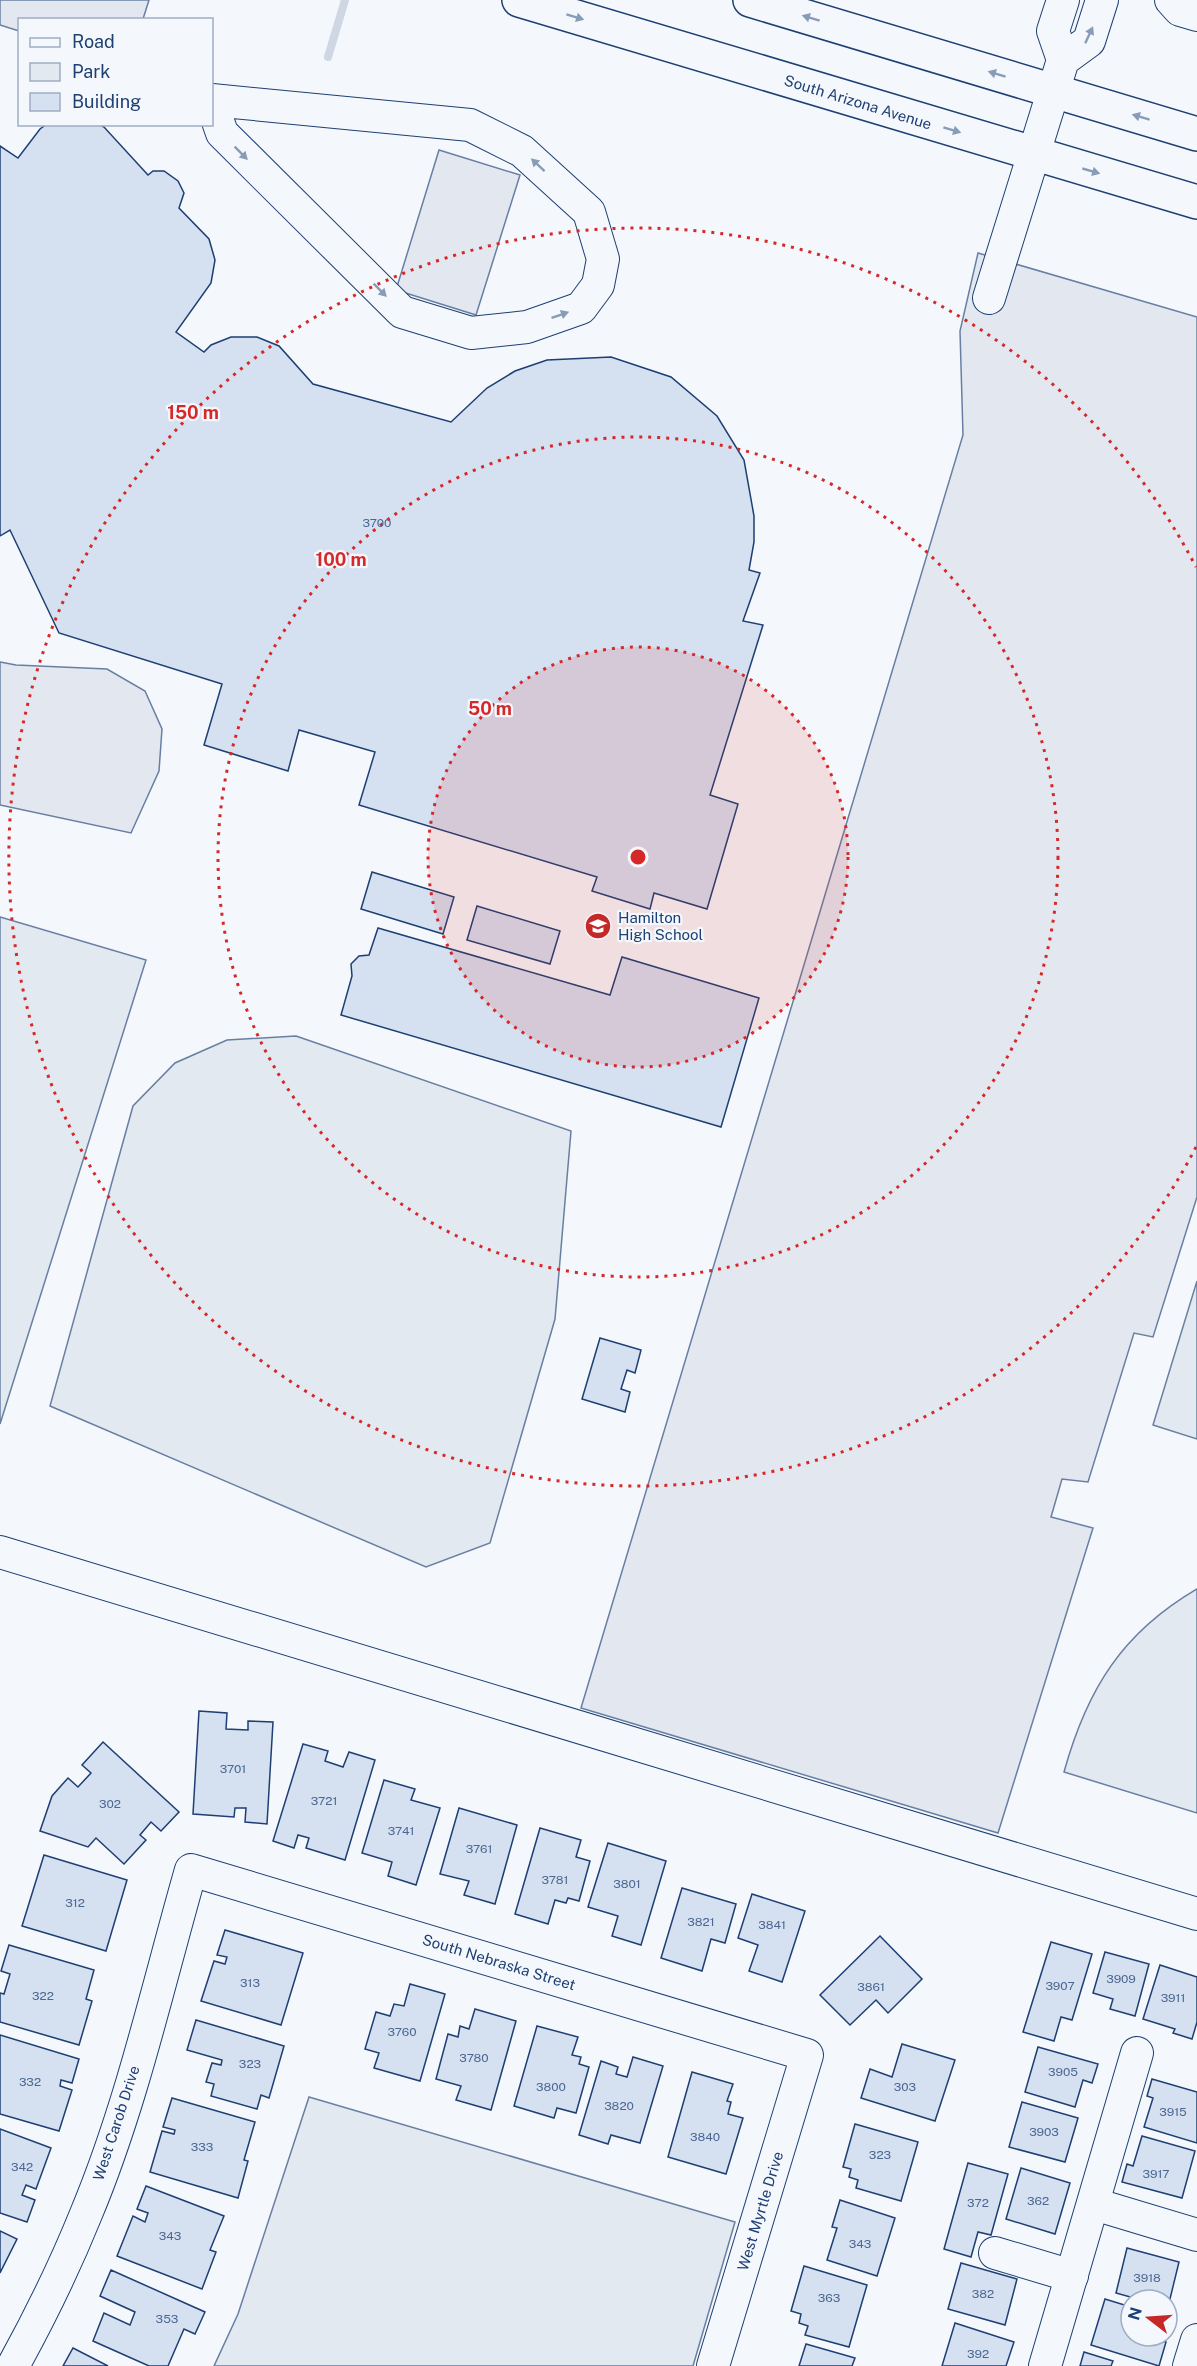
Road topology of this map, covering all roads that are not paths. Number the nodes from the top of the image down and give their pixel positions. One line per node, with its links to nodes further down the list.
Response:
1 (519, 0): 12 (main road, South Arizona Avenue, one-way to 12)
2 (750, 0): 8 (main road, one-way to 2)
3 (1063, 0): 7 (street)
4 (1102, 0): 7 (street, one-way to 4)
5 (1171, 0): 6 (street)
6 (1197, 15)
7 (1063, 60): 8 (street)
8 (1053, 91): 11 (main road, one-way to 8); 12 (street)
9 (213, 102): 10 (street, one-way to 9)
10 (213, 105)
11 (1197, 134)
12 (1035, 155): 13 (main road, South Arizona Avenue, one-way to 13); 14 (street)
13 (1197, 202)
14 (989, 298)
15 (0, 1552): 17 (street)
16 (191, 1870): 19 (street, South Nebraska Street); 25 (street, West Carob Drive)
17 (1197, 1914)
18 (1137, 2053): 20 (street)
19 (807, 2055): 26 (street, West Myrtle Drive)
20 (1094, 2204): 21 (street); 23 (street)
21 (1197, 2235)
22 (995, 2253): 23 (street)
23 (1072, 2276): 27 (street)
24 (1197, 2340): 28 (street)
25 (13, 2366)
26 (713, 2366)
27 (1046, 2366)
28 (1189, 2366)

